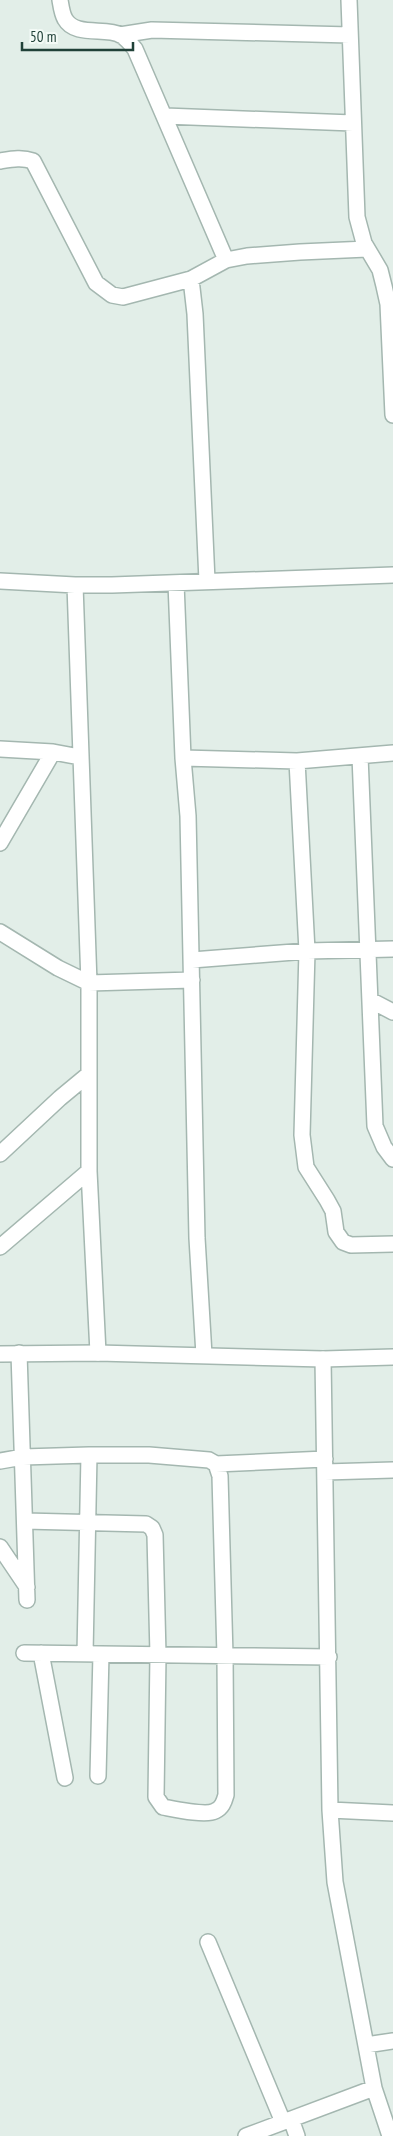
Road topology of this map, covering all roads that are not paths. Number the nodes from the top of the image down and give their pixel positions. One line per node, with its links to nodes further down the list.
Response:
1 (60, 0): 3 (street)
2 (349, 0): 4 (street)
3 (120, 35): 4 (street); 5 (street)
4 (350, 35): 6 (street)
5 (165, 116): 6 (street); 9 (street)
6 (353, 123): 8 (street)
7 (0, 161): 11 (street)
8 (367, 249): 9 (street); 10 (street)
9 (226, 260): 11 (street)
10 (387, 269): 12 (street)
11 (191, 278): 15 (street)
12 (393, 416)
13 (393, 575): 15 (street)
14 (0, 581): 17 (street)
15 (207, 581): 16 (street)
16 (176, 583): 17 (street); 23 (street)
17 (74, 585): 22 (street)
18 (0, 749): 19 (street)
19 (53, 752): 22 (street); 25 (street)
20 (393, 753): 21 (street)
21 (360, 756): 24 (street); 27 (street)
22 (80, 757): 32 (street)
23 (184, 758): 24 (street); 30 (street)
24 (296, 761): 29 (street)
25 (0, 843)
26 (0, 932): 32 (street)
27 (368, 949): 28 (street); 29 (street); 33 (street)
28 (393, 949)
29 (307, 952): 30 (street); 39 (street)
30 (192, 960): 31 (street)
31 (192, 980): 32 (street); 44 (street)
32 (89, 983): 35 (street)
33 (370, 1000): 34 (street); 37 (street)
34 (393, 1012)
35 (89, 1074): 36 (street); 38 (street)
36 (0, 1154)
37 (393, 1159)
38 (89, 1171): 40 (street); 42 (street)
39 (393, 1244)
40 (0, 1247)
41 (19, 1353): 42 (street); 43 (street); 48 (street)
42 (98, 1353): 44 (street)
43 (0, 1354)
44 (204, 1355): 46 (street)
45 (393, 1356): 46 (street)
46 (323, 1359): 51 (street)
47 (89, 1455): 48 (street); 50 (street); 54 (street)
48 (23, 1457): 49 (street); 53 (street)
49 (0, 1461)
50 (216, 1464): 51 (street); 61 (street)
51 (325, 1465): 52 (street); 62 (street)
52 (393, 1470)
53 (25, 1521): 54 (street); 55 (street)
54 (87, 1522): 58 (street); 60 (street)
55 (0, 1547)
56 (24, 1653): 57 (street)
57 (41, 1653): 58 (street); 64 (street)
58 (85, 1654): 59 (street)
59 (101, 1654): 60 (street); 63 (street)
60 (158, 1655): 61 (street); 61 (street)
61 (225, 1656): 62 (street)
62 (329, 1657): 65 (street)
63 (98, 1776)
64 (65, 1778)
65 (330, 1810): 66 (street); 69 (street)
66 (393, 1813)
67 (208, 1942): 71 (street)
68 (393, 2041): 69 (street)
69 (366, 2045): 70 (street)
70 (374, 2088): 71 (street); 74 (street)
71 (287, 2121): 72 (street); 73 (street)
72 (246, 2136)
73 (297, 2136)
74 (390, 2136)

